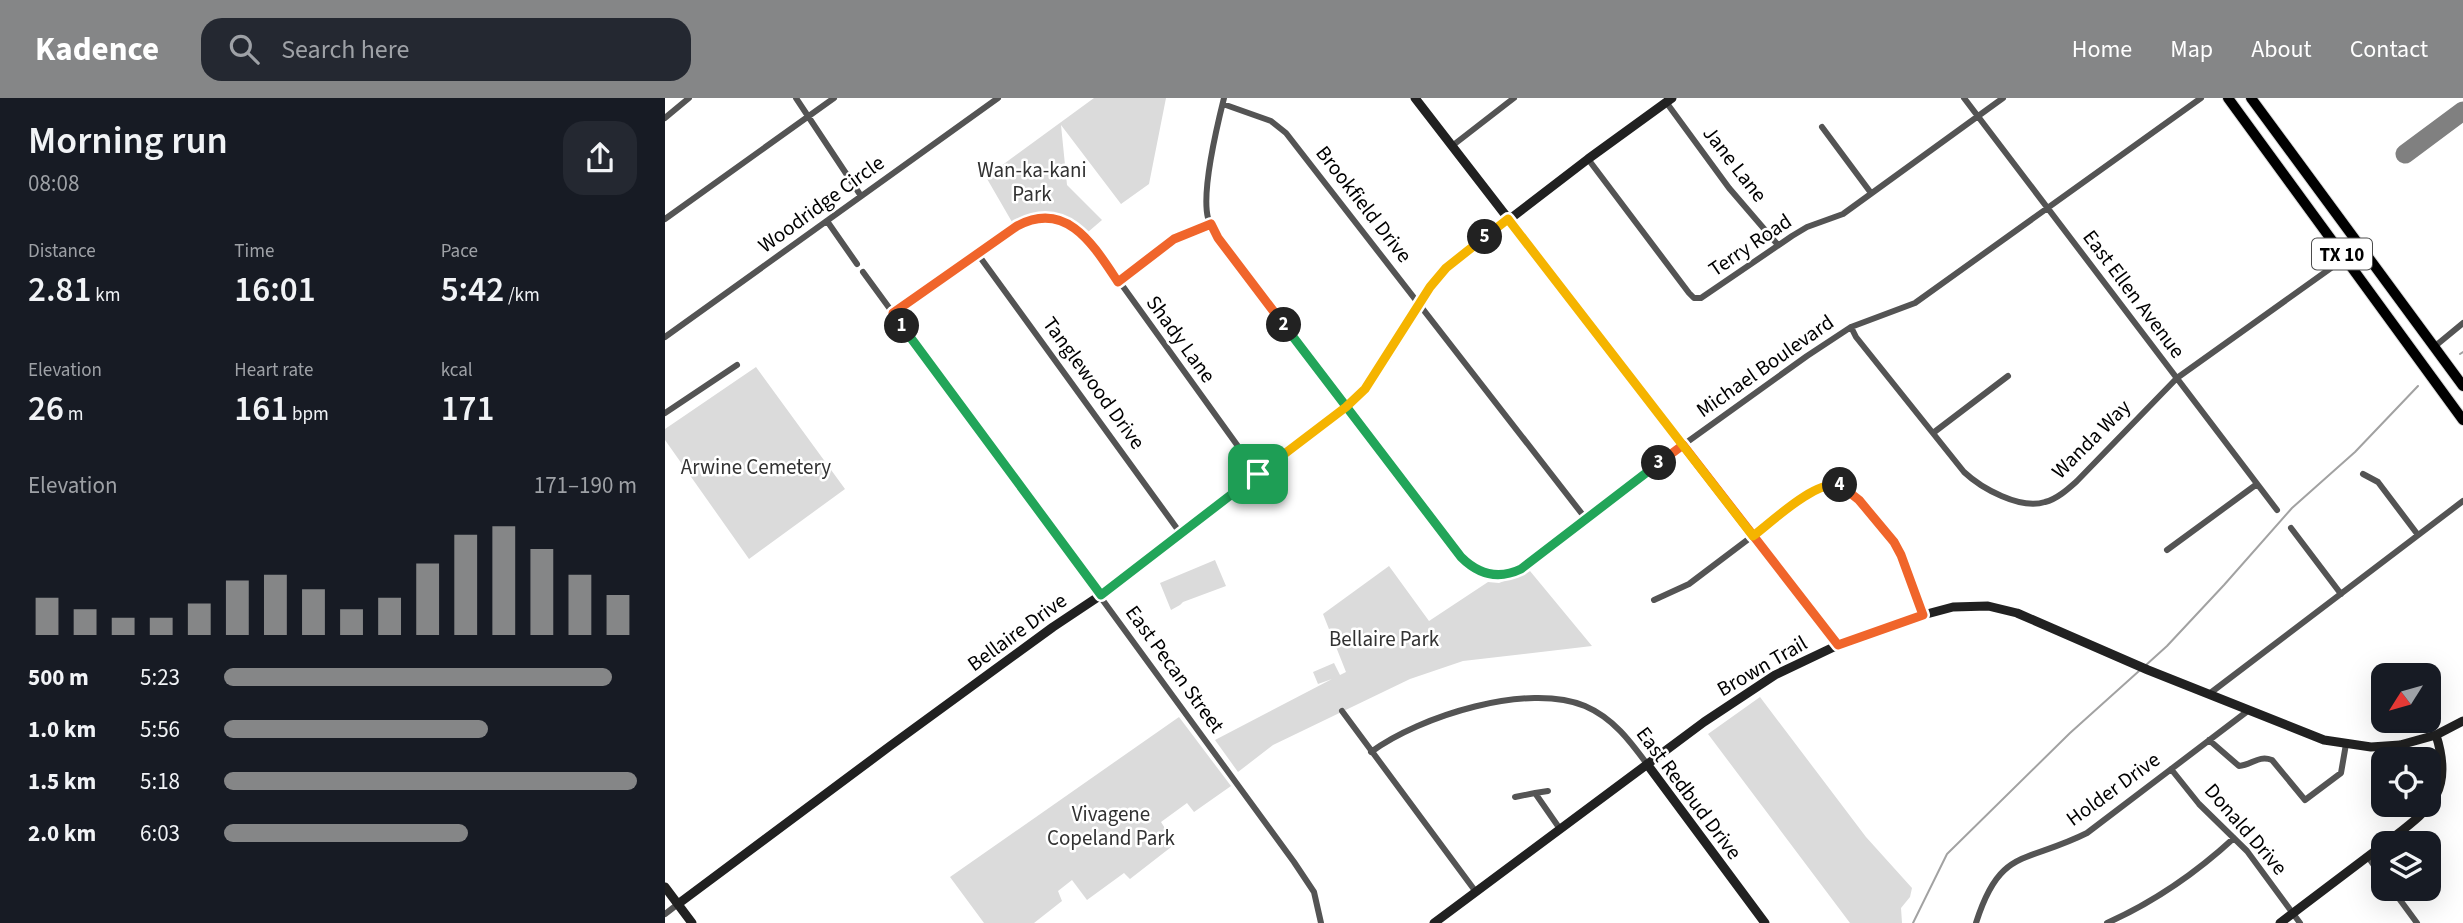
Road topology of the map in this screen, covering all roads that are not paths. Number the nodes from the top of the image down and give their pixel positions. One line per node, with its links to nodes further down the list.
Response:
1 (689, 98): 16 (street)
2 (796, 98): 14 (street)
3 (834, 98): 14 (street)
4 (998, 98): 21 (street, Woodridge Circle)
5 (1415, 98): 18 (street)
6 (1514, 98): 18 (street)
7 (1964, 98): 15 (street, East Ellen Avenue)
8 (2003, 98): 15 (street, Terry Road)
9 (2201, 98): 22 (street, Michael Boulevard)
10 (2228, 98): 29 (main road, TX 10)
11 (2251, 98): 38 (main road, TX 10)
12 (1669, 100): 19 (street, Bellaire Drive); 27 (street, Jane Lane)
13 (1224, 101): 26 (street); 33 (street, Brookfield Drive)
14 (809, 117): 21 (street); 23 (street)
15 (1978, 117): 20 (street, Terry Road); 22 (street, East Ellen Avenue)
16 (665, 118)
17 (1822, 127): 20 (street)
18 (1452, 146): 24 (street)
19 (1588, 159): 24 (street, Bellaire Drive); 27 (street, Terry Road)
20 (1871, 193): 27 (street, Terry Road)
21 (861, 196): 25 (street, Woodridge Circle)
22 (2047, 208): 36 (street, Michael Boulevard); 41 (street, East Ellen Avenue)
23 (665, 219)
24 (1508, 219): 33 (street, Bellaire Drive); 47 (street)
25 (827, 221): 30 (street); 37 (street, Woodridge Circle)
26 (1211, 224): 32 (street); 43 (street)
27 (1778, 245)
28 (977, 253): 32 (street, Shady Lane); 34 (street, Shady Lane); 55 (street, Tanglewood Drive)
29 (2345, 258): 41 (street, Wanda Way); 45 (main road, TX 10)
30 (857, 264)
31 (863, 272): 34 (street, East Pecan Street)
32 (1118, 282): 48 (street, Shady Lane)
33 (1420, 304): 43 (street, Bellaire Drive); 53 (street, Brookfield Drive)
34 (893, 313): 60 (street, East Pecan Street)
35 (2463, 323): 38 (street)
36 (1851, 327): 46 (street, Wanda Way); 47 (street, Michael Boulevard)
37 (665, 337)
38 (2434, 347): 42 (main road, TX 10)
39 (737, 365): 44 (street)
40 (2008, 376): 46 (street)
41 (2177, 378): 46 (street, Wanda Way); 50 (street, East Ellen Avenue)
42 (2463, 386)
43 (1346, 407): 48 (street, Bellaire Drive); 53 (street, Michael Boulevard)
44 (665, 413)
45 (2463, 420)
46 (1933, 433)
47 (1683, 445): 53 (street, Michael Boulevard); 57 (street)
48 (1258, 474): 55 (street, Bellaire Drive)
49 (2363, 474): 56 (street)
50 (2257, 484): 52 (street, East Ellen Avenue); 58 (street)
51 (2463, 501): 56 (street)
52 (2277, 510)
53 (1586, 519)
54 (2291, 528): 59 (street)
55 (1181, 534): 60 (street, Bellaire Drive)
56 (2419, 535): 59 (street)
57 (1753, 536): 61 (street); 62 (street); 63 (street)
58 (2167, 550)
59 (2341, 594): 64 (street)
60 (1101, 595): 88 (street, Bellaire Drive); 92 (street, East Pecan Street)
61 (1654, 600)
62 (1923, 615): 63 (street, Brown Trail); 65 (street, Brown Trail)
63 (1838, 645): 74 (street, Brown Trail)
64 (2221, 685): 65 (street); 66 (street)
65 (2209, 694): 66 (street, Brown Trail)
66 (2219, 698): 67 (street, Brown Trail)
67 (2249, 710): 71 (street, Holder Drive); 72 (street, Brown Trail)
68 (1342, 711): 73 (street)
69 (2463, 721): 70 (street, Brown Trail)
70 (2436, 735): 72 (street, Brown Trail); 80 (street)
71 (2209, 740): 72 (street); 75 (street, Holder Drive)
72 (2346, 744)
73 (1371, 751): 74 (street, East Redbud Drive); 86 (street)
74 (1647, 764): 79 (street, Brown Trail); 94 (street, East Redbud Drive)
75 (2171, 769): 81 (street, Donald Drive); 95 (street, Holder Drive)
76 (1548, 791): 77 (street)
77 (1535, 793): 78 (street); 79 (street)
78 (1515, 797)
79 (1560, 829): 86 (street, Brown Trail)
80 (2401, 831)
81 (2234, 838): 89 (street, Donald Drive); 96 (street)
82 (2371, 855): 83 (street)
83 (2368, 857): 84 (street); 89 (street)
84 (2371, 861)
85 (665, 887): 88 (street)
86 (1476, 892): 93 (street, Brown Trail)
87 (2401, 901): 99 (street)
88 (678, 904): 90 (street); 91 (street)
89 (2293, 913): 97 (street); 98 (street, Donald Drive)
90 (665, 914)
91 (692, 923)
92 (1321, 923)
93 (1434, 923)
94 (1765, 923)
95 (1976, 923)
96 (2108, 923)
97 (2280, 923)
98 (2300, 923)
99 (2417, 923)

